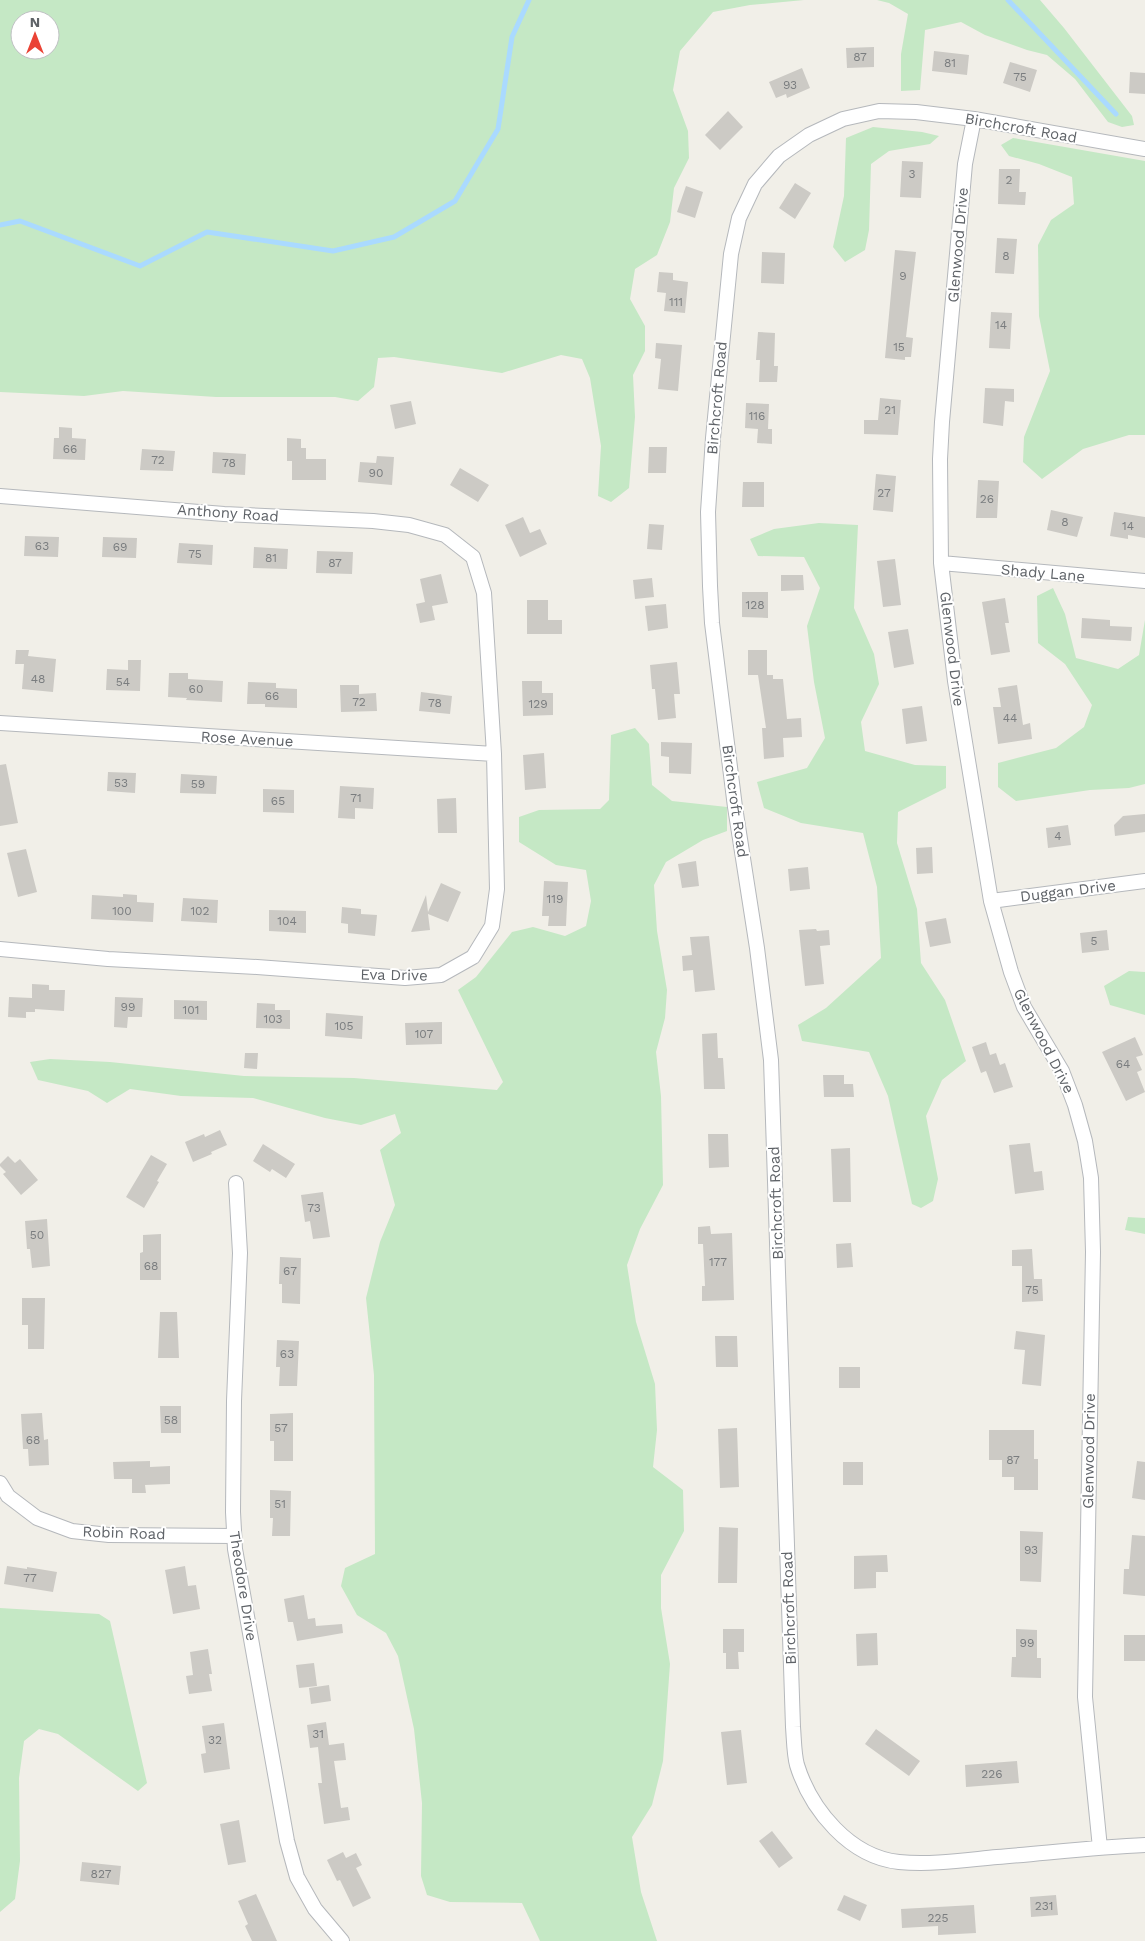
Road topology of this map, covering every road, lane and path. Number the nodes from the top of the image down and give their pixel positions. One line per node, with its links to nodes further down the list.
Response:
1 (974, 119): 2 (street, Birchcroft Road); 5 (street, Glenwood Drive); 16 (street, Birchcroft Road)
2 (1145, 149)
3 (0, 496): 4 (street, Anthony Road)
4 (454, 542): 8 (street, Eva Drive)
5 (941, 563): 6 (street, Shady Lane); 10 (street, Glenwood Drive)
6 (1145, 582)
7 (0, 723): 8 (street, Rose Avenue)
8 (494, 754): 11 (street, Eva Drive)
9 (1145, 881): 10 (street, Duggan Drive)
10 (991, 901): 16 (street, Glenwood Drive)
11 (0, 949)
12 (236, 1183): 14 (street, Theodore Drive)
13 (0, 1483): 14 (street, Robin Road)
14 (234, 1536): 17 (street, Theodore Drive)
15 (1145, 1845): 16 (street, Birchcroft Road)
16 (1100, 1848)
17 (342, 1941)

